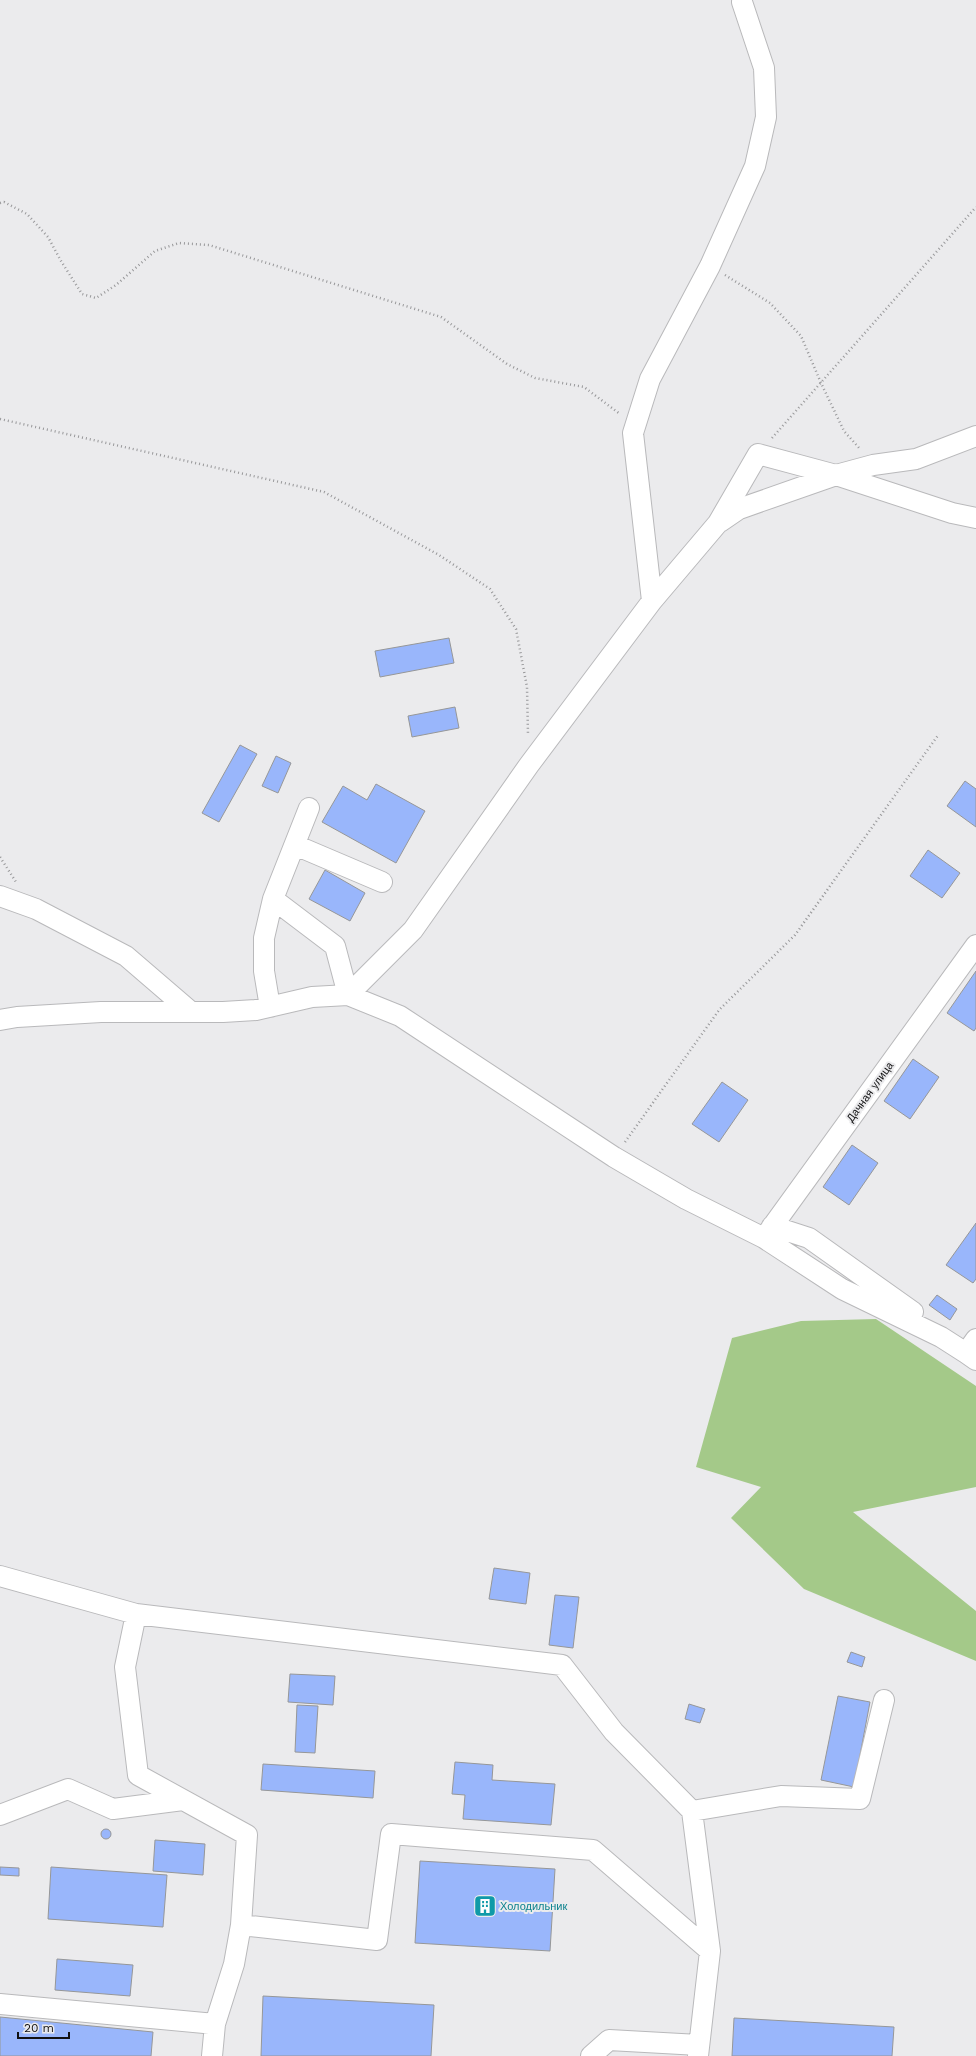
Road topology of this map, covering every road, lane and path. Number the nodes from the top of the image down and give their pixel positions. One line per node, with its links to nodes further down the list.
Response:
1 (742, 2): 4 (street)
2 (0, 202): 7 (path)
3 (976, 207): 5 (path)
4 (710, 266): 5 (path); 7 (street)
5 (820, 383): 9 (path); 10 (path)
6 (0, 419): 16 (path)
7 (634, 433): 14 (street)
8 (976, 436): 10 (street)
9 (758, 454): 11 (street); 13 (street)
10 (873, 465): 11 (street)
11 (836, 474): 12 (street); 13 (street)
12 (976, 518)
13 (718, 523): 14 (street)
14 (652, 601): 16 (street)
15 (939, 734): 27 (path)
16 (529, 765): 23 (street)
17 (309, 808): 18 (street)
18 (295, 845): 19 (street); 21 (street)
19 (382, 882)
20 (0, 896): 25 (street)
21 (273, 899): 23 (street); 24 (street)
22 (976, 946): 28 (street, Дачная улица)
23 (348, 995): 24 (street); 27 (street)
24 (270, 1007): 25 (street)
25 (190, 1011): 26 (street)
26 (0, 1020)
27 (614, 1157): 28 (street)
28 (768, 1232): 29 (street)
29 (973, 1350)
30 (0, 1576): 31 (street)
31 (136, 1614): 33 (street); 34 (street)
32 (884, 1700): 34 (street)
33 (183, 1800): 35 (street); 36 (street)
34 (692, 1810): 37 (street)
35 (0, 1815)
36 (241, 1925): 37 (street); 39 (street)
37 (710, 1951): 40 (street)
38 (0, 2004): 39 (street)
39 (215, 2024): 41 (street)
40 (698, 2050): 42 (street)
41 (212, 2056)
42 (592, 2056)

